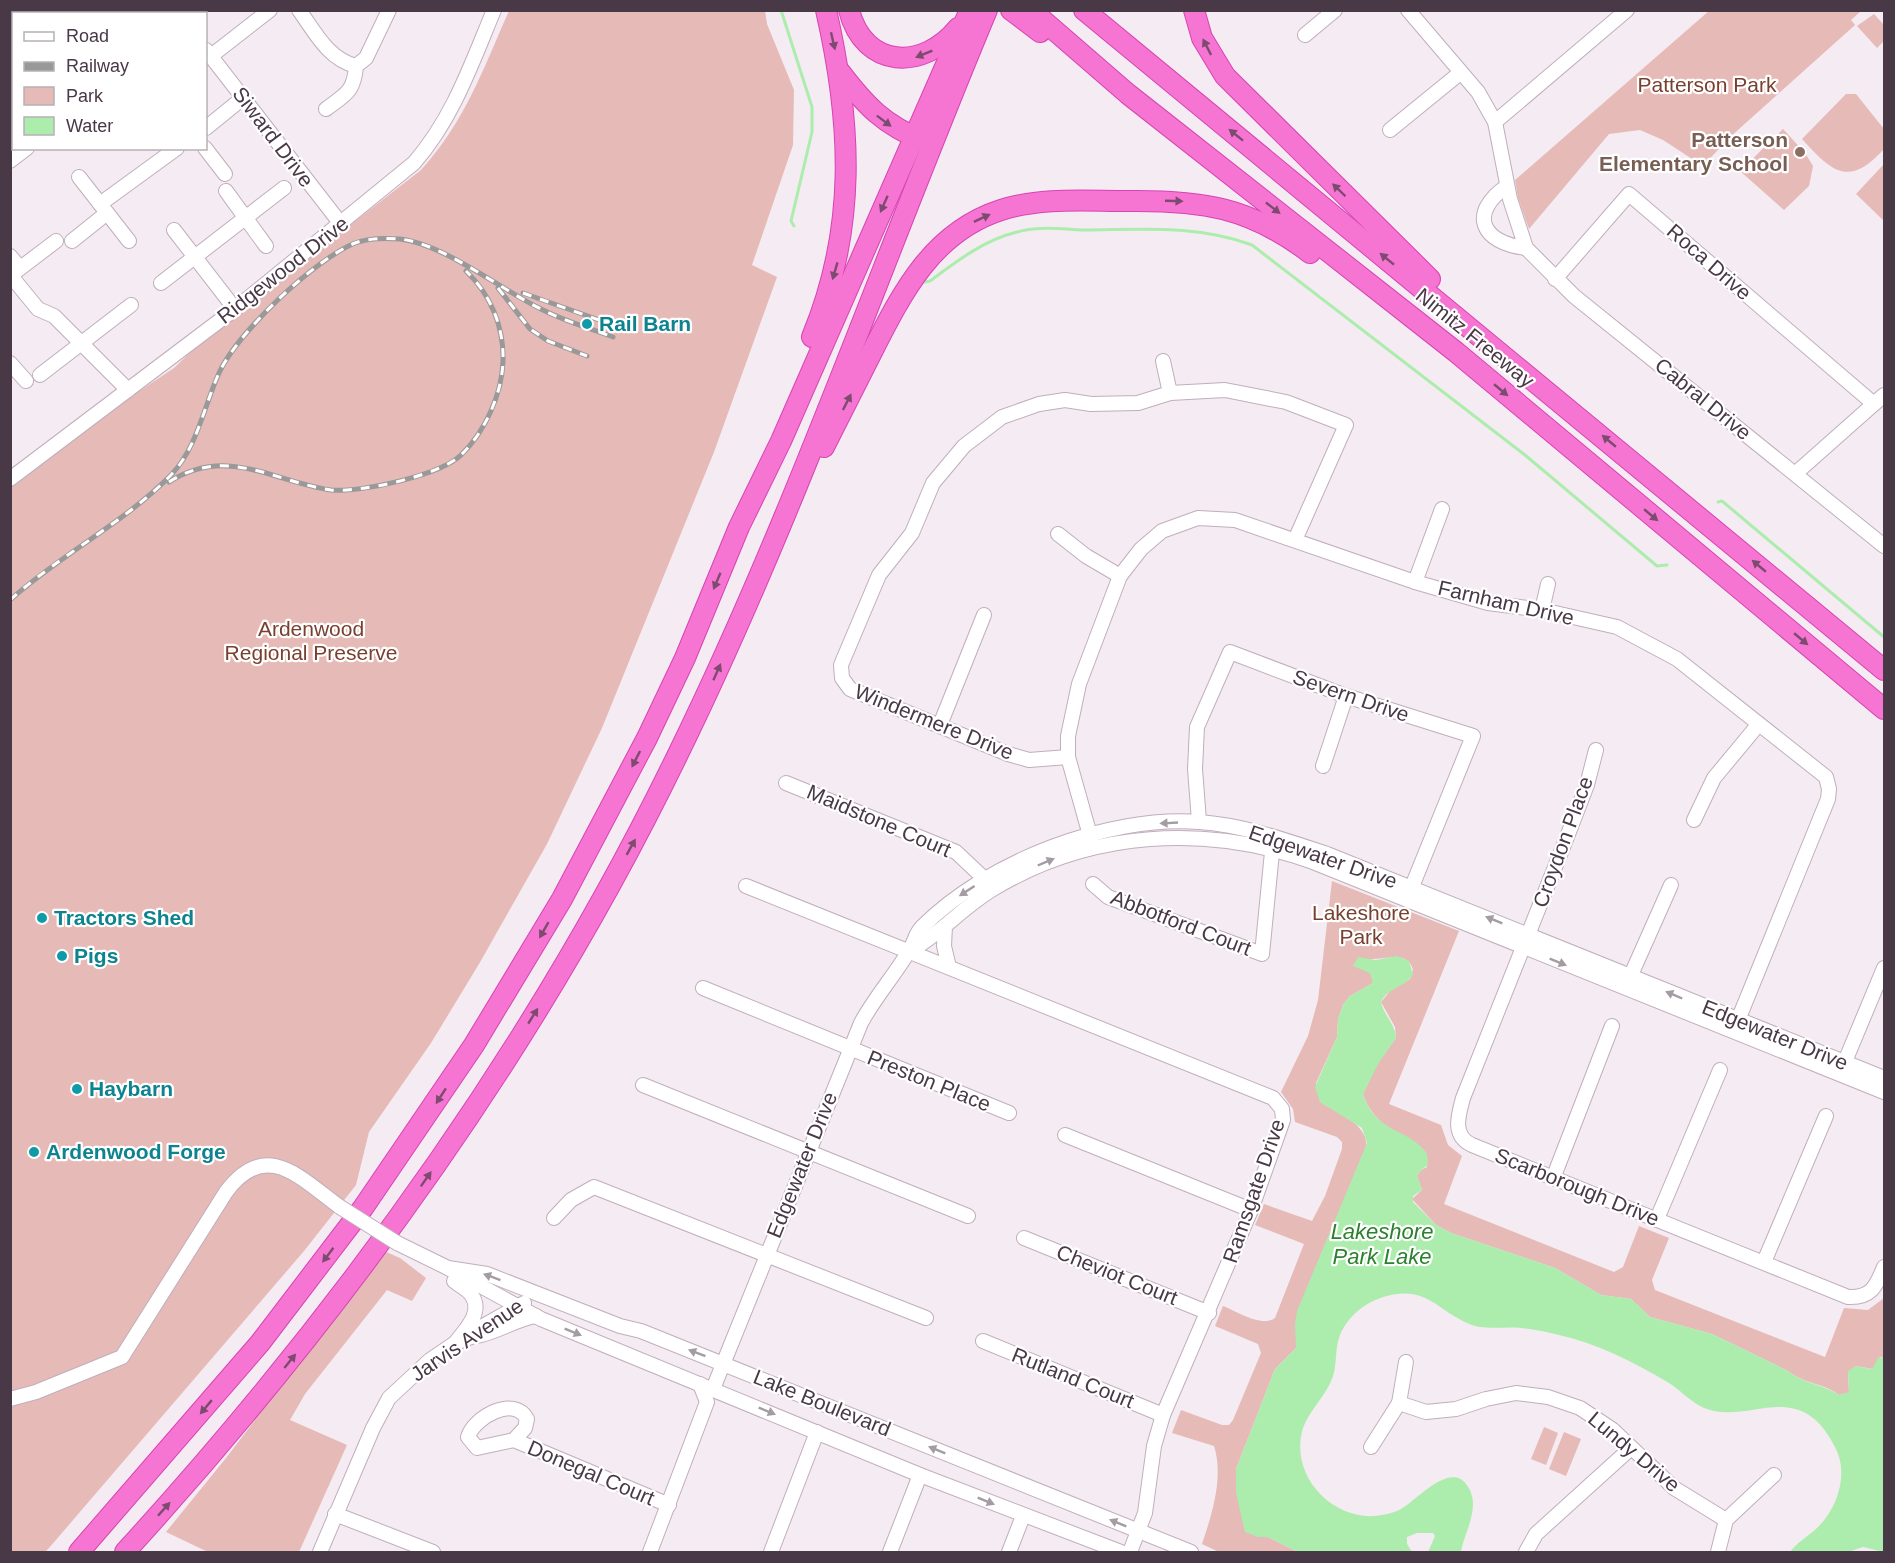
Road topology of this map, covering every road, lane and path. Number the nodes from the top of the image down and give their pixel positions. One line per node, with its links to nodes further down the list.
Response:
1 (270, 10): 17 (street)
2 (299, 10): 18 (street)
3 (389, 10): 18 (street)
4 (494, 10): 40 (street, Ridgewood Drive)
5 (826, 10): 19 (highway, one-way to 19)
6 (849, 10): 15 (highway, one-way to 6)
7 (987, 10): 31 (highway)
8 (1011, 10): 21 (highway)
9 (1031, 10): 21 (highway, Nimitz Freeway)
10 (1084, 10): 59 (highway, Nimitz Freeway, one-way to 10)
11 (1194, 10): 59 (highway, one-way to 11)
12 (1335, 10): 16 (street)
13 (1408, 10): 20 (street, Cabral Drive)
14 (1627, 10): 24 (street)
15 (969, 14): 27 (highway)
16 (1305, 35)
17 (208, 53): 22 (street, Siward Drive)
18 (356, 66): 23 (street)
19 (840, 72): 27 (highway, one-way to 27); 67 (highway, one-way to 67)
20 (1460, 73): 24 (street, Cabral Drive); 26 (street)
21 (1128, 94): 55 (highway, Nimitz Freeway, one-way to 55)
22 (244, 97): 25 (street); 40 (street, Siward Drive)
23 (326, 109)
24 (1495, 122): 35 (street, Cabral Drive)
25 (207, 127)
26 (1390, 130)
27 (911, 143): 31 (highway); 67 (highway, one-way to 67)
28 (24, 150): 32 (street)
29 (175, 150): 38 (street)
30 (207, 150): 33 (street)
31 (930, 151): 71 (highway)
32 (10, 161)
33 (225, 174)
34 (79, 177): 38 (street)
35 (1507, 186): 46 (street, Cabral Drive); 46 (street)
36 (284, 188): 39 (street)
37 (226, 191): 39 (street)
38 (104, 209): 43 (street); 44 (street)
39 (245, 218): 45 (street); 48 (street)
40 (341, 224): 53 (street, Ridgewood Drive)
41 (174, 230): 48 (street)
42 (56, 241): 49 (street)
43 (72, 241)
44 (129, 241)
45 (266, 246)
46 (1526, 248): 50 (street, Cabral Drive)
47 (10, 256): 49 (street)
48 (195, 257): 51 (street); 53 (street)
49 (14, 273): 54 (street)
50 (1555, 279): 63 (street, Roca Drive); 64 (street, Cabral Drive)
51 (161, 283)
52 (131, 305): 54 (street)
53 (235, 309): 61 (street, Ridgewood Drive)
54 (82, 343): 58 (street); 61 (street)
55 (1456, 352): 71 (highway, one-way to 55); 79 (highway, Nimitz Freeway, one-way to 79)
56 (1163, 361): 62 (street)
57 (10, 363): 60 (street)
58 (40, 375)
59 (1530, 375): 77 (highway, Nimitz Freeway, one-way to 59)
60 (26, 381)
61 (128, 390): 65 (street, Ridgewood Drive)
62 (1170, 393): 69 (street, Windermere Drive); 80 (street, Windermere Drive)
63 (1879, 400): 64 (street)
64 (1796, 474): 70 (street, Cabral Drive)
65 (10, 479)
66 (1442, 509): 73 (street)
67 (739, 527): 152 (highway, one-way to 152)
68 (1058, 534): 72 (street)
69 (1295, 540): 72 (street, Farnham Drive); 73 (street, Farnham Drive)
70 (1883, 543)
71 (763, 566): 153 (highway, one-way to 71)
72 (1120, 576): 83 (street, Farnham Drive)
73 (1415, 582): 75 (street, Farnham Drive)
74 (1548, 584): 75 (street)
75 (1542, 610): 81 (street, Farnham Drive)
76 (984, 615): 80 (street)
77 (1884, 670)
78 (1346, 696): 84 (street); 87 (street, Severn Drive); 94 (street, Severn Drive)
79 (1884, 709)
80 (940, 725): 83 (street, Windermere Drive)
81 (1758, 725): 86 (street); 103 (street, Farnham Drive)
82 (1596, 750): 96 (street, Croydon Place)
83 (1068, 757): 88 (street, Farnham Drive)
84 (1323, 766)
85 (786, 783): 90 (street, Maidstone Court)
86 (1695, 820)
87 (1198, 821): 88 (street, Edgewater Drive, one-way to 88); 89 (street, Edgewater Drive)
88 (1091, 840): 89 (street, Edgewater Drive); 90 (street, Edgewater Drive)
89 (1273, 842): 91 (street, Abbotford Court); 94 (street, Edgewater Drive)
90 (990, 884): 95 (street, Edgewater Drive); 98 (street, Edgewater Drive, one-way to 98)
91 (1093, 884)
92 (1671, 885): 101 (street)
93 (746, 886): 98 (street, Ramsgate Drive)
94 (1409, 894): 96 (street, Edgewater Drive, one-way to 94); 97 (street, Edgewater Drive)
95 (945, 926): 98 (street, Edgewater Drive); 99 (street)
96 (1528, 934): 97 (street, Scarborough Drive); 101 (street, Edgewater Drive)
97 (1523, 947): 101 (street, Edgewater Drive, one-way to 101); 115 (street, Scarborough Drive)
98 (910, 951): 99 (street, Ramsgate Drive); 105 (street, Edgewater Drive)
99 (949, 967): 116 (street, Ramsgate Drive)
100 (1884, 968): 106 (street)
101 (1628, 982): 103 (street, Edgewater Drive)
102 (702, 988): 105 (street, Preston Place)
103 (1736, 1025): 106 (street, Edgewater Drive)
104 (1612, 1026): 115 (street)
105 (850, 1048): 111 (street, Preston Place); 114 (street, Edgewater Drive)
106 (1842, 1068): 108 (street, Edgewater Drive); 110 (street, Edgewater Drive)
107 (1720, 1070): 119 (street)
108 (1884, 1078)
109 (643, 1085): 114 (street)
110 (1884, 1092)
111 (1009, 1113)
112 (1826, 1116): 123 (street)
113 (1065, 1135): 116 (street)
114 (808, 1151): 117 (street); 121 (street, Edgewater Drive)
115 (1554, 1176): 119 (street, Scarborough Drive)
116 (1251, 1210): 128 (street, Ramsgate Drive)
117 (968, 1216)
118 (554, 1218): 121 (street)
119 (1657, 1219): 123 (street, Scarborough Drive)
120 (1024, 1238): 128 (street, Cheviot Court)
121 (766, 1254): 130 (street); 135 (street, Edgewater Drive)
122 (433, 1261): 125 (street, Lake Boulevard); 133 (street); 137 (street, Lake Boulevard, bridge)
123 (1764, 1262): 124 (street, Scarborough Drive)
124 (1884, 1267)
125 (448, 1268): 126 (street, Lake Boulevard, one-way to 125); 127 (street, Lake Boulevard)
126 (533, 1293): 127 (street, Jarvis Avenue); 135 (street, Lake Boulevard, one-way to 126)
127 (520, 1308): 129 (street, Lake Boulevard); 131 (street, Jarvis Avenue)
128 (1209, 1313): 139 (street, Ramsgate Drive)
129 (536, 1316): 131 (street); 136 (street, Lake Boulevard, one-way to 136)
130 (926, 1318)
131 (474, 1336): 133 (street, Jarvis Avenue)
132 (983, 1341): 139 (street, Rutland Court)
133 (455, 1343): 147 (street, Jarvis Avenue)
134 (1406, 1362): 138 (street)
135 (722, 1363): 136 (street, Edgewater Drive); 150 (street, Lake Boulevard, one-way to 135)
136 (711, 1392): 140 (street, Lake Boulevard, one-way to 140); 146 (street, Edgewater Drive)
137 (10, 1399)
138 (1399, 1402): 142 (street); 143 (street, Lundy Drive)
139 (1163, 1415): 150 (street, Ramsgate Drive)
140 (817, 1432): 145 (street, Lake Boulevard); 157 (street)
141 (514, 1440): 146 (street, Donegal Court)
142 (1371, 1447)
143 (1631, 1448): 149 (street, Lundy Drive); 163 (street)
144 (1774, 1474): 149 (street)
145 (920, 1475): 148 (street, Lake Boulevard, one-way to 148); 158 (street)
146 (669, 1505): 156 (street, Edgewater Drive)
147 (335, 1514): 151 (street); 154 (street, Jarvis Avenue); 155 (street, Jarvis Avenue)
148 (1023, 1516): 159 (street); 160 (street, Lake Boulevard)
149 (1726, 1520): 164 (street)
150 (1138, 1531): 161 (street, Ramsgate Drive); 162 (street, Lake Boulevard)
151 (426, 1551)
152 (77, 1552)
153 (125, 1552)
154 (314, 1552)
155 (320, 1552)
156 (650, 1552)
157 (771, 1552)
158 (890, 1552)
159 (1009, 1552)
160 (1121, 1552)
161 (1130, 1552)
162 (1191, 1552)
163 (1526, 1552)
164 (1718, 1552)

